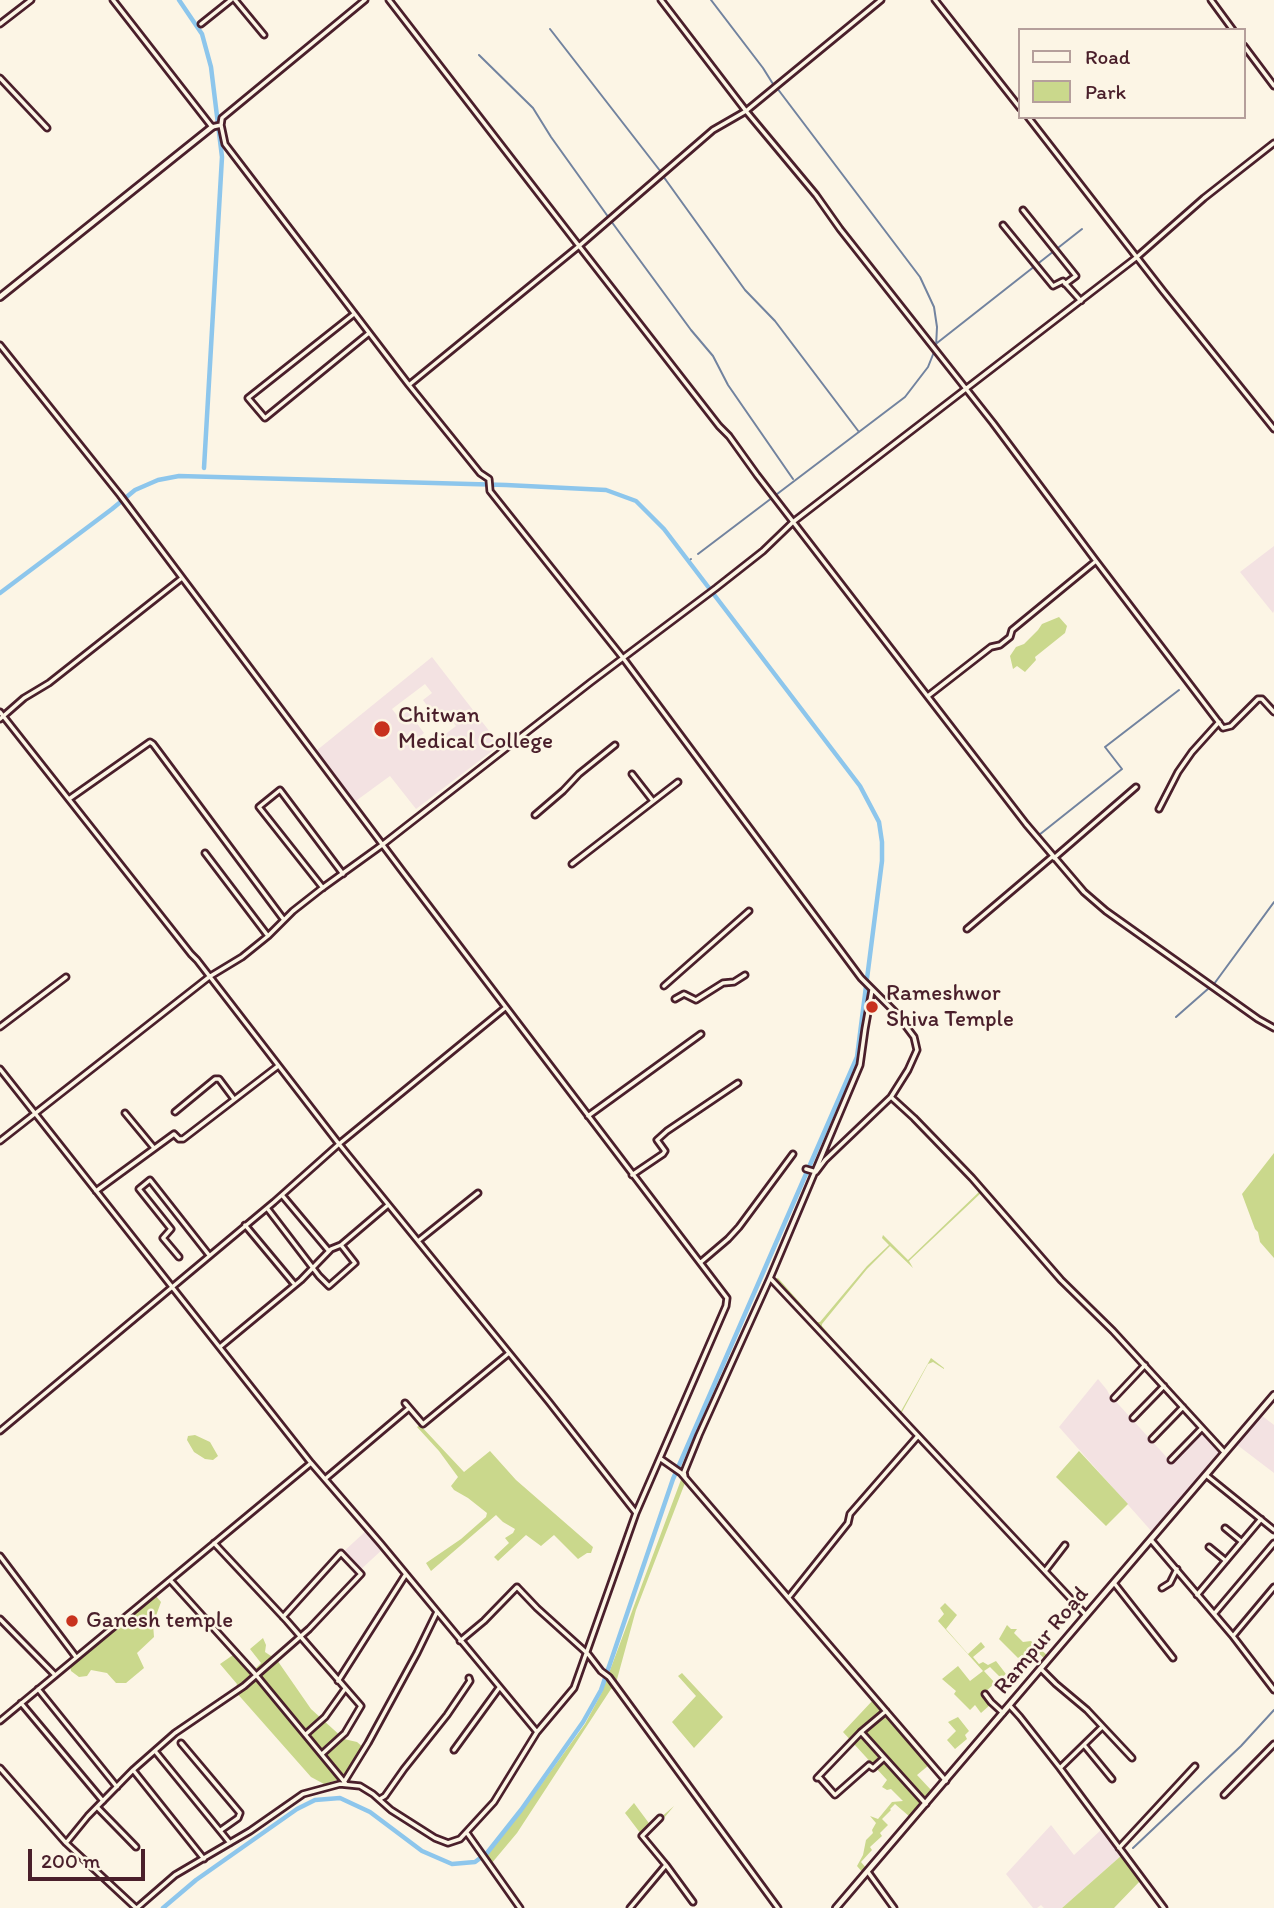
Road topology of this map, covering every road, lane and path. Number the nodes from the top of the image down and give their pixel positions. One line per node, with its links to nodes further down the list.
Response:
1 (31, 0): 10 (street)
2 (113, 0): 21 (street)
3 (233, 0): 11 (street); 13 (street)
4 (365, 0): 20 (street)
5 (389, 0): 26 (street)
6 (661, 0): 18 (street)
7 (881, 0): 18 (street)
8 (935, 0): 17 (street)
9 (1211, 0): 12 (street)
10 (0, 24)
11 (201, 24)
12 (1232, 28)
13 (264, 35)
14 (1246, 49): 16 (street)
15 (0, 78): 22 (street)
16 (1274, 86)
17 (1018, 105)
18 (746, 111): 26 (street); 35 (street)
19 (1030, 119): 27 (street)
20 (221, 125): 21 (street); 31 (street)
21 (213, 127): 29 (main road)
22 (47, 128)
23 (1274, 143): 27 (street)
24 (1023, 210): 28 (street)
25 (1003, 225): 28 (street)
26 (579, 246): 34 (street); 37 (street)
27 (1137, 257): 30 (street); 36 (street)
28 (1065, 284): 30 (street)
29 (0, 297)
30 (1080, 301): 35 (street)
31 (354, 313): 32 (street); 32 (street)
32 (369, 333): 34 (street)
33 (0, 345): 39 (street)
34 (409, 385): 40 (street)
35 (966, 388): 37 (street); 38 (street)
36 (1274, 429)
37 (793, 522): 40 (street); 41 (street)
38 (1096, 561): 41 (street); 45 (street)
39 (182, 578): 44 (street); 54 (street)
40 (623, 658): 54 (street); 68 (street)
41 (928, 697): 56 (street)
42 (0, 712): 44 (street)
43 (1274, 712): 45 (street)
44 (2, 718): 50 (street)
45 (1219, 722): 52 (street)
46 (615, 745): 53 (street)
47 (632, 774): 51 (street)
48 (678, 782): 51 (street)
49 (1136, 787): 56 (street)
50 (69, 799): 61 (street); 66 (street)
51 (653, 802): 57 (street)
52 (1159, 809)
53 (535, 815)
54 (382, 845): 58 (street); 70 (street)
55 (205, 853): 63 (street)
56 (1054, 857): 62 (street); 72 (street)
57 (572, 864)
58 (343, 874): 59 (street); 59 (street)
59 (323, 888): 61 (street)
60 (749, 911): 67 (street)
61 (284, 920): 63 (street)
62 (967, 929)
63 (268, 936): 66 (street)
64 (745, 975): 69 (street)
65 (66, 977): 71 (street)
66 (209, 977): 74 (street); 80 (street)
67 (664, 986)
68 (870, 988): 77 (street); 88 (street)
69 (675, 999)
70 (505, 1008): 82 (street); 84 (street)
71 (0, 1027)
72 (1274, 1028)
73 (701, 1034): 82 (street)
74 (278, 1066): 78 (street); 84 (street)
75 (0, 1069): 80 (street)
76 (738, 1083): 89 (street)
77 (891, 1097): 88 (street); 108 (street)
78 (234, 1099): 79 (street); 85 (street)
79 (175, 1112)
80 (36, 1113): 83 (street); 90 (street)
81 (125, 1113): 85 (street)
82 (588, 1116): 89 (street)
83 (0, 1141)
84 (339, 1144): 92 (street); 93 (street)
85 (154, 1148): 90 (street)
86 (793, 1154): 101 (street)
87 (806, 1169): 88 (street)
88 (814, 1171): 103 (street)
89 (632, 1175): 101 (street)
90 (96, 1191): 105 (street)
91 (478, 1193): 96 (street)
92 (282, 1195): 94 (street); 98 (street)
93 (388, 1205): 96 (street); 97 (street)
94 (267, 1208): 95 (street); 102 (street)
95 (245, 1225): 99 (street); 104 (street)
96 (418, 1241): 107 (street)
97 (341, 1245): 98 (street); 102 (street)
98 (329, 1251): 102 (street)
99 (209, 1255): 100 (street); 105 (street)
100 (179, 1257)
101 (701, 1262): 122 (street)
102 (312, 1267): 104 (street)
103 (770, 1278): 119 (street); 125 (street)
104 (295, 1285): 106 (street)
105 (171, 1287): 106 (street); 118 (street)
106 (220, 1347): 124 (street)
107 (509, 1353): 114 (street); 128 (street)
108 (1145, 1365): 109 (street); 111 (street)
109 (1164, 1386): 113 (street); 115 (street)
110 (1274, 1395): 121 (main road, Rampur Road)
111 (1114, 1398)
112 (405, 1403): 114 (street)
113 (1183, 1407): 117 (street); 120 (street)
114 (409, 1408): 127 (street)
115 (1133, 1418)
116 (0, 1422): 118 (street)
117 (1202, 1428): 121 (street); 123 (street)
118 (2, 1429)
119 (918, 1436): 141 (street); 148 (street)
120 (1152, 1439)
121 (1225, 1453): 126 (main road, Rampur Road)
122 (660, 1459): 125 (street); 128 (street)
123 (1171, 1460)
124 (311, 1463): 127 (street); 134 (street)
125 (683, 1475): 148 (street)
126 (1206, 1475): 129 (street); 132 (main road, Rampur Road)
127 (325, 1479): 142 (street)
128 (636, 1513): 157 (street)
129 (1261, 1519): 131 (street); 133 (street)
130 (1225, 1528): 133 (street)
131 (1274, 1530)
132 (1151, 1540): 140 (street); 144 (main road, Rampur Road)
133 (1242, 1542): 139 (street)
134 (214, 1543): 143 (street); 152 (street)
135 (1274, 1544): 151 (street)
136 (1065, 1545): 141 (street)
137 (1209, 1547): 139 (street)
138 (0, 1557): 158 (street)
139 (1226, 1561): 147 (street)
140 (1177, 1569): 146 (street); 147 (street)
141 (1044, 1571): 150 (street)
142 (406, 1574): 149 (street); 164 (street)
143 (170, 1580): 158 (street); 162 (street)
144 (1114, 1583): 150 (main road, Rampur Road); 159 (street)
145 (1274, 1587): 155 (street)
146 (1162, 1588)
147 (1197, 1595): 151 (street)
148 (789, 1597): 172 (street)
149 (437, 1612): 156 (street); 193 (street)
150 (1086, 1615): 160 (main road, Rampur Road)
151 (1213, 1615): 155 (street)
152 (283, 1617): 154 (street); 154 (street)
153 (0, 1619): 161 (street)
154 (300, 1636): 162 (street); 164 (street)
155 (1233, 1636): 168 (street)
156 (460, 1641): 157 (street); 165 (street)
157 (588, 1654): 176 (street); 214 (street)
158 (76, 1657): 161 (street)
159 (1173, 1658)
160 (1041, 1669): 171 (main road, Rampur Road); 175 (street)
161 (55, 1675): 166 (street)
162 (256, 1675): 178 (street); 183 (street)
163 (469, 1678): 196 (street)
164 (338, 1681): 167 (street)
165 (499, 1688): 176 (street); 182 (street)
166 (38, 1689): 170 (street); 194 (street)
167 (345, 1689): 178 (street); 184 (street)
168 (1274, 1690)
169 (985, 1694): 173 (street)
170 (21, 1703): 174 (street); 197 (street)
171 (1010, 1706): 173 (main road, Rampur Road); 189 (street)
172 (886, 1711): 177 (street); 192 (street)
173 (1003, 1713): 192 (main road, Rampur Road)
174 (0, 1721)
175 (1102, 1728): 181 (street); 186 (street)
176 (537, 1732): 202 (street)
177 (861, 1732): 185 (street); 185 (street)
178 (306, 1734): 184 (street)
179 (181, 1743): 201 (street)
180 (1274, 1744): 195 (street)
181 (1084, 1745): 189 (street); 191 (street)
182 (454, 1750)
183 (155, 1751): 190 (street); 201 (street)
184 (322, 1754): 193 (street)
185 (884, 1758): 198 (street)
186 (1132, 1758)
187 (1195, 1766): 206 (street)
188 (0, 1768): 203 (street)
189 (1060, 1768): 206 (street)
190 (132, 1770): 194 (street); 207 (street)
191 (1112, 1779)
192 (946, 1781): 198 (main road, Rampur Road)
193 (345, 1783): 196 (street); 204 (street)
194 (117, 1787): 197 (street)
195 (1224, 1795)
196 (380, 1799): 202 (street)
197 (103, 1801): 199 (street)
198 (926, 1804): 209 (main road, Rampur Road)
199 (97, 1807): 203 (street); 205 (street)
200 (660, 1818): 208 (street)
201 (221, 1830): 204 (street)
202 (467, 1833): 212 (street)
203 (66, 1843): 211 (street)
204 (230, 1843): 207 (street)
205 (135, 1847)
206 (1119, 1848): 217 (street)
207 (204, 1859): 211 (street)
208 (666, 1866): 210 (street); 213 (street)
209 (867, 1872): 215 (main road, Rampur Road); 216 (street)
210 (693, 1902)
211 (137, 1908)
212 (520, 1908)
213 (630, 1908)
214 (778, 1908)
215 (836, 1908)
216 (894, 1908)
217 (1164, 1908)

